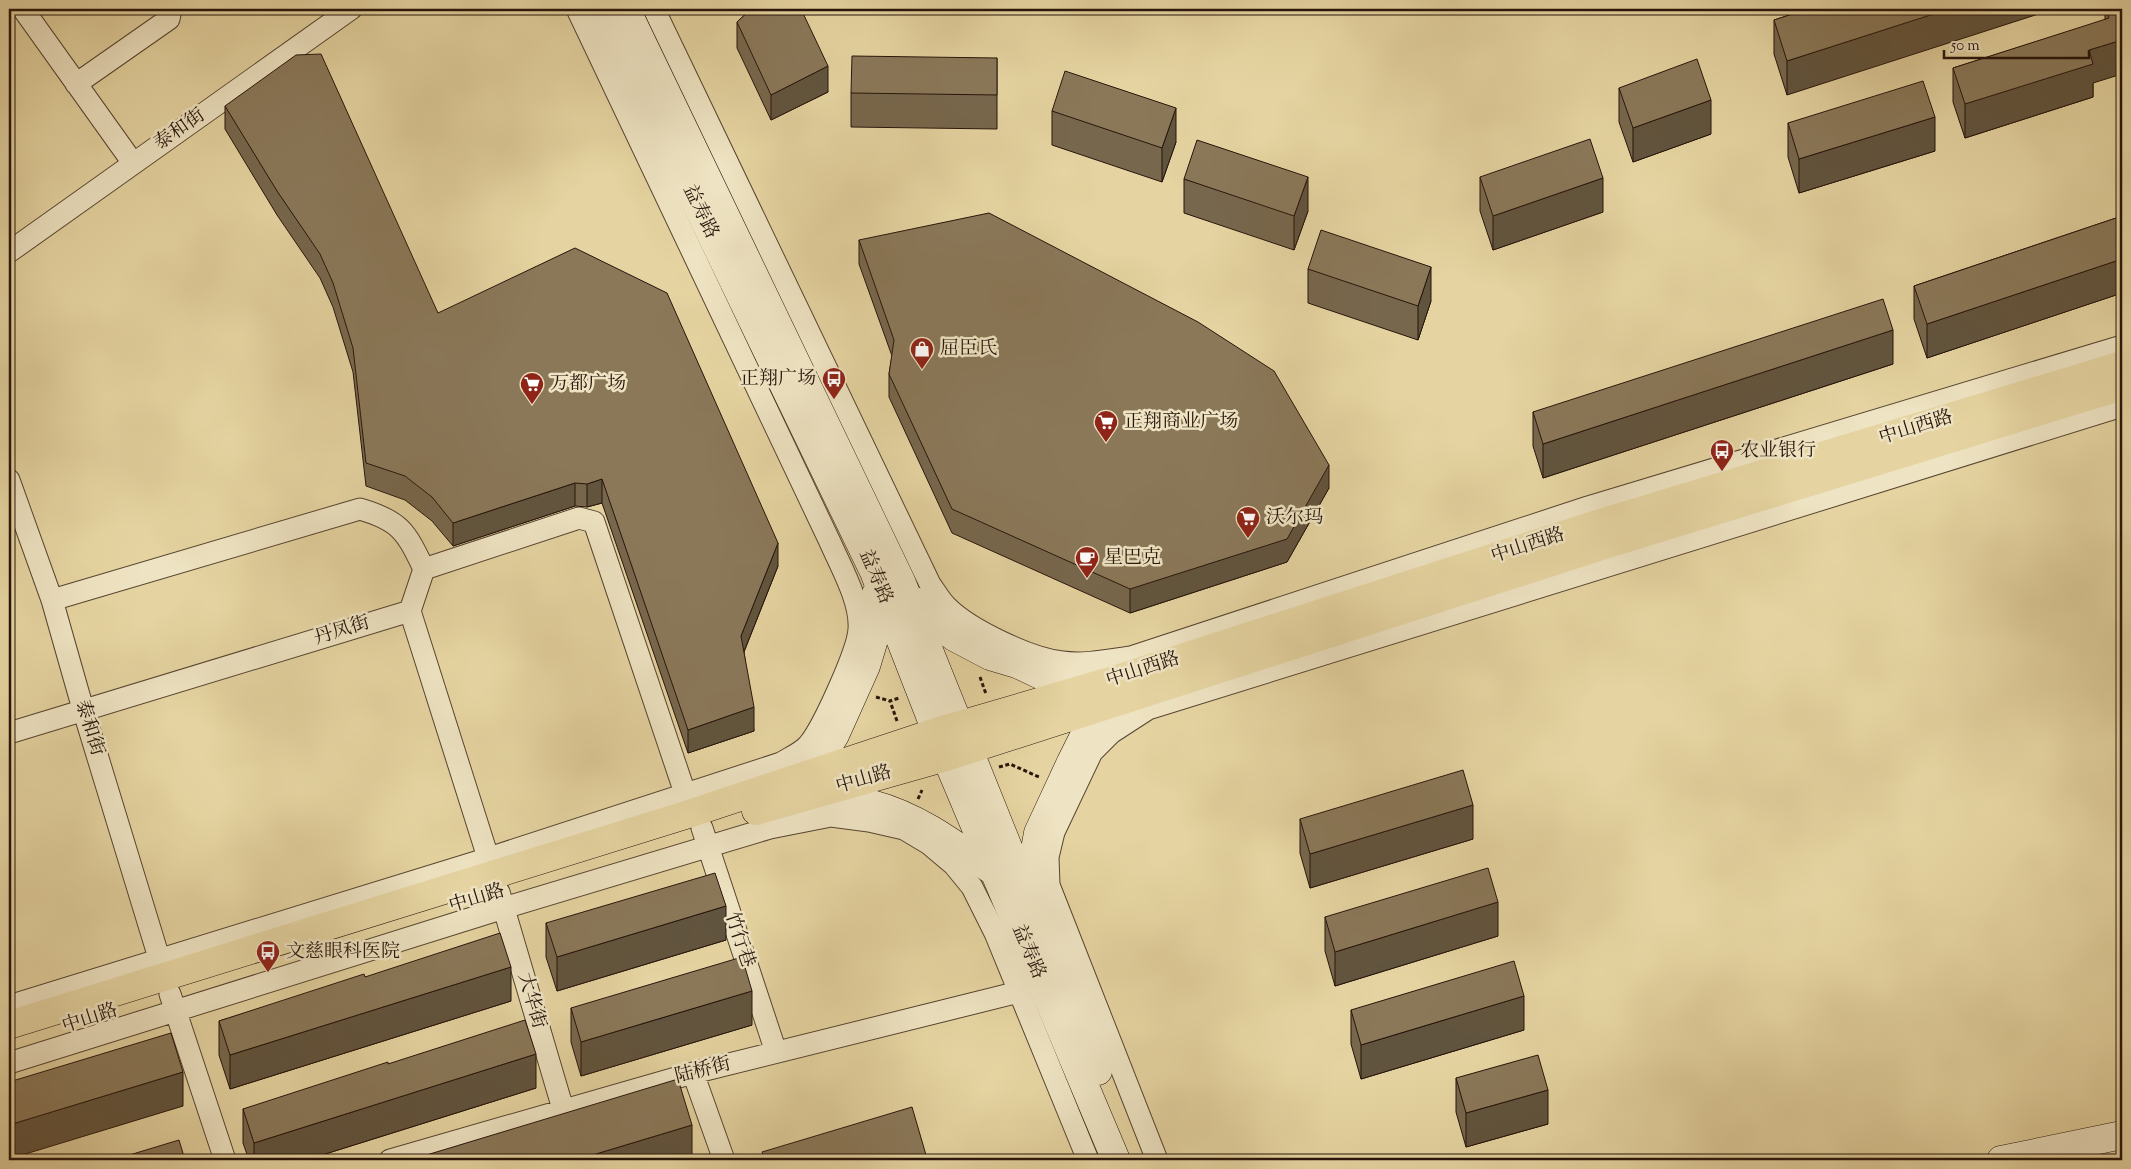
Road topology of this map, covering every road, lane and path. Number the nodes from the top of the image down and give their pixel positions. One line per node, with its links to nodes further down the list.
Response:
1 (22, 9): 6 (street)
2 (171, 9): 6 (street)
3 (351, 9): 7 (street, 泰和街)
4 (654, 9): 9 (street)
5 (602, 13): 15 (main road, 益寿路); 16 (main road, 益寿路); 24 (street)
6 (76, 84): 7 (street)
7 (133, 163): 8 (street, 泰和街)
8 (9, 252)
9 (2122, 346)
10 (2122, 365): 19 (main road, 中山西路)
11 (2122, 386): 19 (main road, 中山西路)
12 (2122, 406): 44 (street)
13 (9, 480): 17 (street, 泰和街)
14 (424, 569): 17 (street); 18 (street); 24 (street, 竹行巷)
15 (874, 572): 22 (main road, 益寿路); 23 (main road)
16 (901, 581): 19 (main road); 22 (main road, 益寿路)
17 (52, 600): 20 (street, 泰和街)
18 (410, 611): 20 (street, 丹凤街); 26 (street)
19 (1115, 691): 22 (main road, 中山西路); 27 (main road)
20 (83, 710): 21 (street, 丹凤街); 28 (street, 泰和街)
21 (9, 733)
22 (953, 741): 23 (main road, 中山路); 25 (main road, 益寿路); 27 (main road, 益寿路)
23 (788, 791): 24 (main road, 中山路); 25 (main road)
24 (697, 821): 26 (main road, 中山路); 26 (street); 29 (street); 33 (street, 竹行巷)
25 (994, 872): 42 (main road, 益寿路)
26 (496, 883): 28 (main road, 中山路); 28 (street); 36 (street, 大华街)
27 (1030, 901): 43 (main road, 益寿路)
28 (167, 985): 30 (street); 31 (main road, 中山路); 32 (main road, 中山路); 34 (street); 38 (street, 泰和街)
29 (1019, 992): 33 (street, 陆桥街); 41 (street)
30 (9, 1006)
31 (9, 1025)
32 (9, 1045)
33 (776, 1052): 35 (street, 陆桥街)
34 (9, 1064)
35 (693, 1072): 36 (street, 陆桥街); 40 (street)
36 (563, 1109): 39 (street, 陆桥街)
37 (2122, 1135): 45 (main road)
38 (225, 1160)
39 (390, 1160)
40 (724, 1160)
41 (1088, 1160)
42 (1116, 1160)
43 (1134, 1160)
44 (1157, 1160)
45 (2001, 1160)

